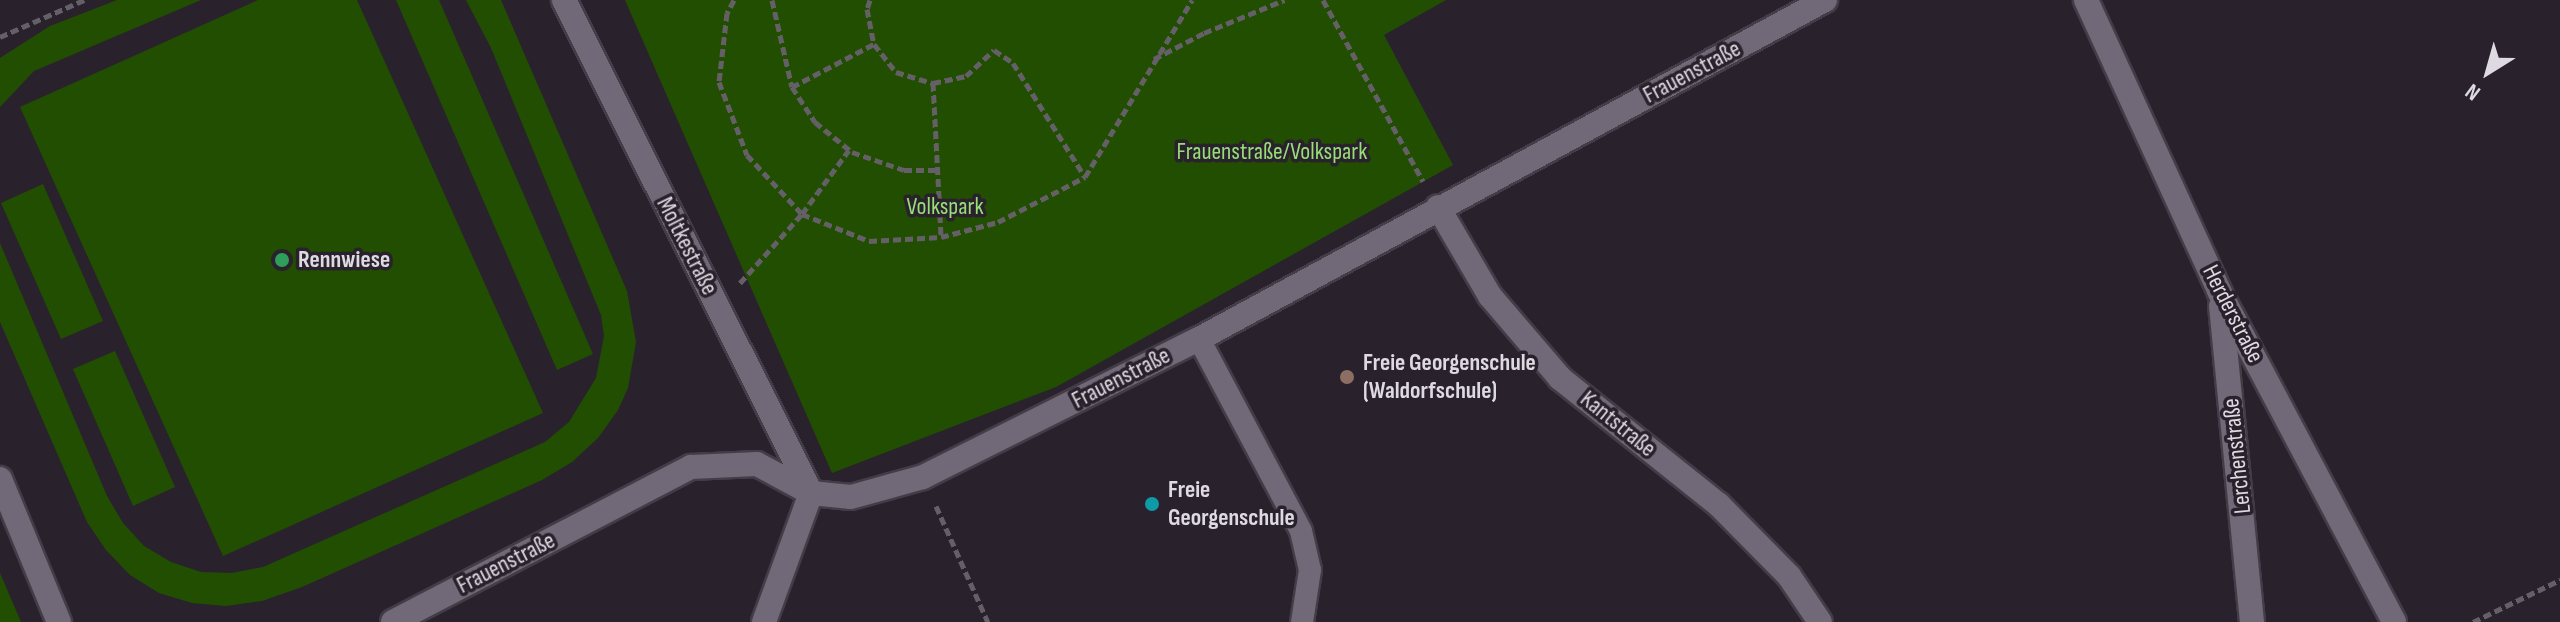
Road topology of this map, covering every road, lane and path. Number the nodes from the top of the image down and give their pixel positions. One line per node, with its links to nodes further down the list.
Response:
1 (84, 0): 11 (path)
2 (564, 0): 23 (street, Moltkestraße)
3 (734, 0): 20 (path)
4 (772, 0): 15 (path)
5 (870, 0): 12 (path)
6 (1192, 0): 13 (path)
7 (1284, 0): 13 (path)
8 (1323, 0): 19 (path)
9 (1825, 0): 19 (street, Frauenstraße)
10 (2086, 0): 22 (street, Herderstraße)
11 (0, 37)
12 (874, 44): 14 (path); 15 (path)
13 (1153, 60): 18 (path)
14 (933, 83): 17 (path); 18 (path)
15 (792, 87): 16 (path)
16 (849, 150): 17 (path); 20 (path)
17 (936, 170): 21 (path)
18 (1085, 177): 21 (path)
19 (1438, 207): 24 (street, Frauenstraße); 34 (street, Kantstraße)
20 (802, 214): 21 (path); 23 (path)
21 (941, 237)
22 (2219, 291): 35 (street, Lerchenstraße); 36 (street, Herderstraße)
23 (718, 307): 27 (street, Moltkestraße)
24 (1199, 339): 25 (street, Frauenstraße); 33 (lane)
25 (923, 477): 27 (street, Frauenstraße); 32 (path)
26 (0, 479): 29 (street)
27 (811, 493): 30 (street, Frauenstraße); 31 (street)
28 (2560, 580): 37 (path)
29 (59, 622)
30 (393, 622)
31 (764, 622)
32 (988, 622)
33 (1302, 622)
34 (1820, 622)
35 (2252, 622)
36 (2394, 622)
37 (2473, 622)

